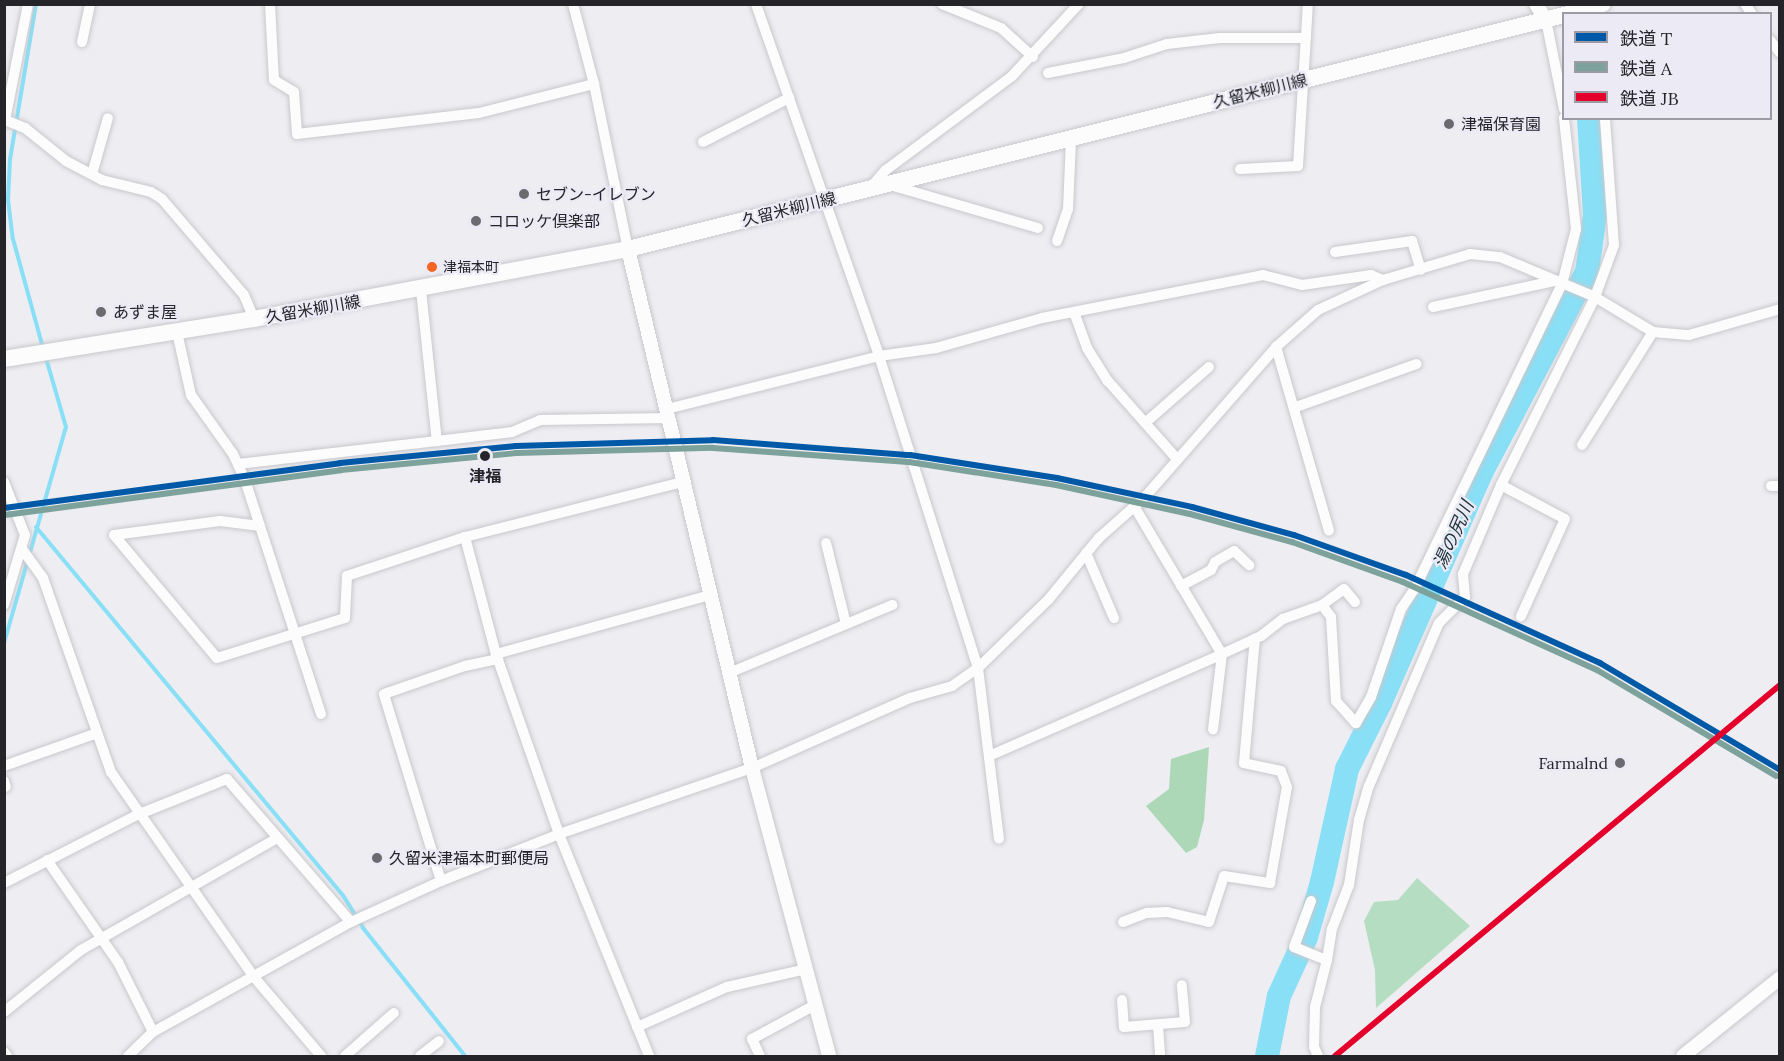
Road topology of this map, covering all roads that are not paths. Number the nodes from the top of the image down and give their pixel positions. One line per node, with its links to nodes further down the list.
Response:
1 (28, 4): 21 (street)
2 (90, 4): 14 (street)
3 (270, 4): 18 (street)
4 (573, 4): 18 (street)
5 (756, 4): 19 (street)
6 (942, 4): 15 (street)
7 (1079, 4): 15 (street)
8 (1308, 4): 13 (street)
9 (1536, 4): 11 (street)
10 (1603, 4): 11 (main road, 久留米柳川線)
11 (1572, 12)
12 (1562, 15): 17 (main road, 久留米柳川線)
13 (1306, 38): 16 (street); 17 (street)
14 (82, 42)
15 (1033, 57): 29 (street)
16 (1048, 73)
17 (1306, 79): 24 (main road, 久留米柳川線); 26 (street)
18 (594, 84): 33 (street)
19 (789, 98): 25 (street); 30 (street)
20 (108, 118): 27 (street)
21 (5, 120): 27 (street)
22 (1564, 120): 37 (street)
23 (1605, 120): 39 (street)
24 (1071, 139): 28 (main road, 久留米柳川線); 32 (street)
25 (703, 142)
26 (1240, 169)
27 (92, 174): 43 (street)
28 (890, 185): 29 (main road, 久留米柳川線); 31 (street)
29 (866, 191): 30 (main road, 久留米柳川線)
30 (826, 200): 33 (main road, 久留米柳川線); 47 (street)
31 (1038, 228)
32 (1057, 240)
33 (628, 249): 38 (main road, 久留米柳川線); 52 (street)
34 (1335, 252): 35 (street)
35 (1421, 270): 36 (street); 37 (street)
36 (1383, 280): 42 (street); 46 (street)
37 (1558, 282): 39 (street); 40 (street); 74 (street)
38 (420, 290): 43 (main road, 久留米柳川線); 54 (street)
39 (1595, 297): 45 (street); 60 (street)
40 (1433, 306)
41 (1779, 309): 45 (street)
42 (1074, 312): 47 (street); 53 (street)
43 (254, 319): 44 (main road, 久留米柳川線)
44 (177, 332): 48 (main road, 久留米柳川線); 57 (street)
45 (1653, 332): 55 (street)
46 (1276, 347): 51 (street); 56 (street)
47 (879, 356): 52 (street); 82 (street)
48 (4, 359)
49 (1417, 364): 51 (street)
50 (1209, 367): 53 (street)
51 (1296, 407): 63 (street)
52 (668, 413): 54 (street); 59 (street)
53 (1145, 423): 56 (street)
54 (437, 441): 57 (street)
55 (1582, 445)
56 (1177, 459): 61 (street)
57 (238, 464): 62 (street)
58 (4, 482): 66 (street)
59 (683, 482): 64 (street); 70 (street)
60 (1502, 485): 75 (street); 102 (street)
61 (1134, 506): 67 (street); 69 (street)
62 (260, 526): 78 (street); 78 (street)
63 (1329, 531)
64 (465, 537): 78 (street); 81 (street)
65 (826, 543): 77 (street)
66 (22, 549): 72 (street); 86 (street)
67 (1086, 553): 76 (street); 82 (street)
68 (1249, 564): 69 (street)
69 (1181, 586): 80 (street)
70 (710, 596): 81 (street); 83 (street)
71 (1355, 602): 74 (street)
72 (4, 605)
73 (892, 605): 77 (street)
74 (1322, 605): 79 (street)
75 (1521, 616)
76 (1114, 618)
77 (846, 624): 83 (street)
78 (296, 635): 84 (street)
79 (1255, 638): 80 (street); 100 (street)
80 (1222, 654): 85 (street); 87 (street)
81 (497, 656): 91 (street); 95 (street)
82 (978, 668): 87 (street); 89 (street)
83 (729, 673): 89 (street)
84 (321, 714)
85 (1213, 729)
86 (97, 733): 88 (street); 90 (street)
87 (988, 756): 93 (street)
88 (4, 766)
89 (752, 768): 91 (street); 103 (street)
90 (137, 814): 92 (street); 94 (street); 97 (street)
91 (559, 834): 95 (street); 112 (street)
92 (277, 838): 97 (street); 99 (street)
93 (999, 839)
94 (47, 860): 96 (street); 101 (street)
95 (441, 881): 99 (street)
96 (4, 883)
97 (190, 887): 101 (street); 104 (street)
98 (1311, 901): 102 (street)
99 (351, 922): 104 (street)
100 (1123, 922)
101 (102, 939): 109 (street); 113 (street)
102 (1327, 960): 125 (street)
103 (806, 969): 108 (street); 112 (street)
104 (254, 977): 113 (street); 118 (street)
105 (1779, 979): 126 (street)
106 (1182, 985): 111 (street)
107 (1122, 1000): 111 (street)
108 (815, 1005): 122 (street); 123 (street)
109 (4, 1012)
110 (394, 1013): 119 (street)
111 (1158, 1025): 124 (street)
112 (638, 1027): 121 (street)
113 (153, 1032): 117 (street)
114 (439, 1041): 120 (street)
115 (4, 1052): 116 (street)
116 (7, 1056)
117 (128, 1056)
118 (321, 1056)
119 (345, 1056)
120 (421, 1056)
121 (650, 1056)
122 (760, 1056)
123 (829, 1056)
124 (1160, 1056)
125 (1318, 1056)
126 (1683, 1056)

